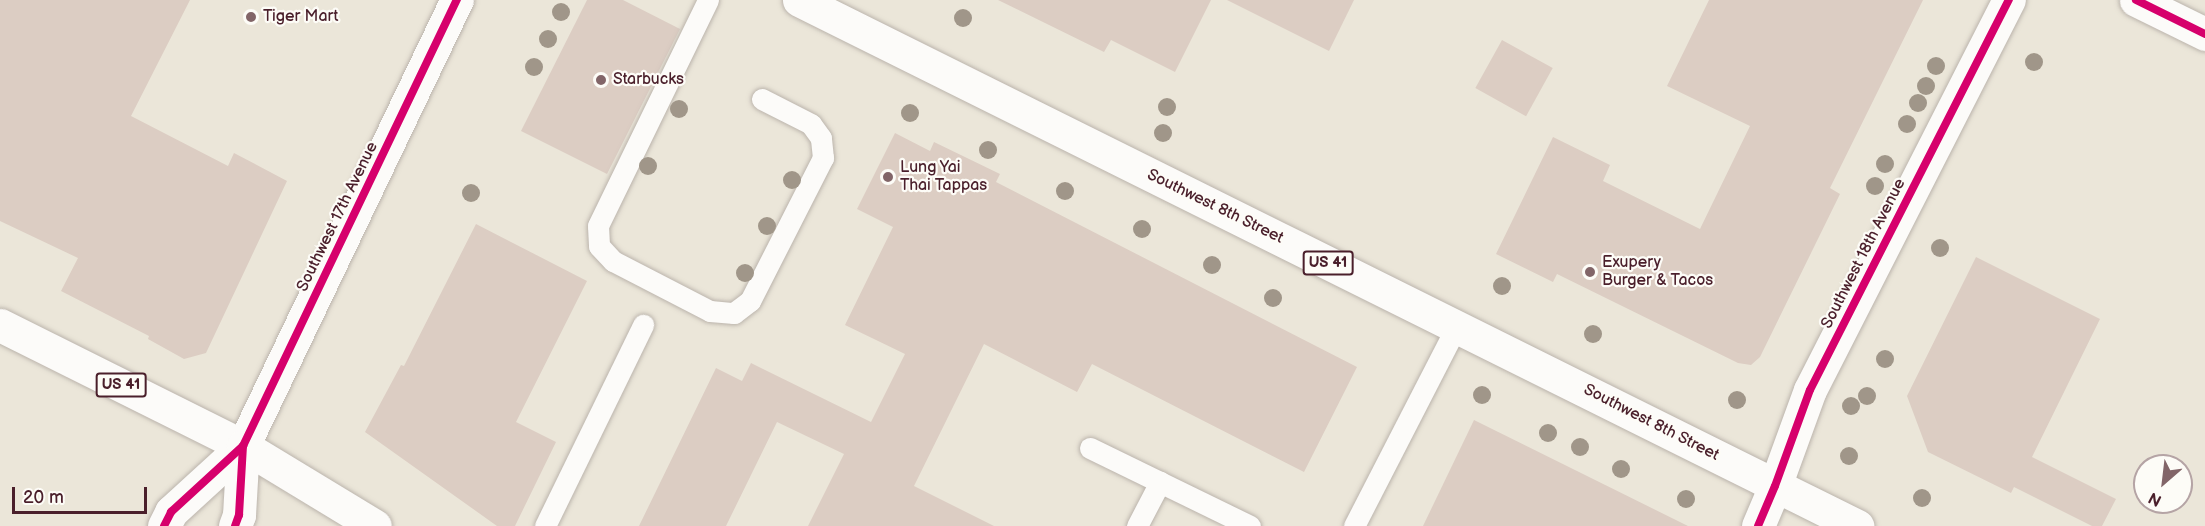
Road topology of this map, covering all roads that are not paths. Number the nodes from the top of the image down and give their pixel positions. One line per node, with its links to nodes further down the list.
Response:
1 (457, 0): 11 (main road, Southwest 17th Avenue)
2 (708, 0): 7 (lane)
3 (799, 0): 10 (main road, Southwest 8th Street / US 41)
4 (2009, 0): 14 (main road, Southwest 18th Avenue)
5 (2136, 0): 6 (main road)
6 (2205, 34)
7 (762, 99)
8 (0, 325): 11 (main road, US 41)
9 (643, 325): 18 (lane)
10 (1457, 326): 14 (main road, Southwest 8th Street / US 41); 21 (lane)
11 (243, 446): 15 (main road, Southwest 17th Avenue); 16 (main road, Southwest 17th Avenue); 17 (main road, US 41)
12 (1090, 448): 13 (lane)
13 (1160, 482): 19 (lane); 20 (lane)
14 (1775, 486): 22 (main road, Southwest 18th Avenue); 23 (main road, Southwest 8th Street / US 41)
15 (164, 526)
16 (235, 526)
17 (375, 526)
18 (545, 526)
19 (1137, 526)
20 (1250, 526)
21 (1354, 526)
22 (1758, 526)
23 (1857, 526)

